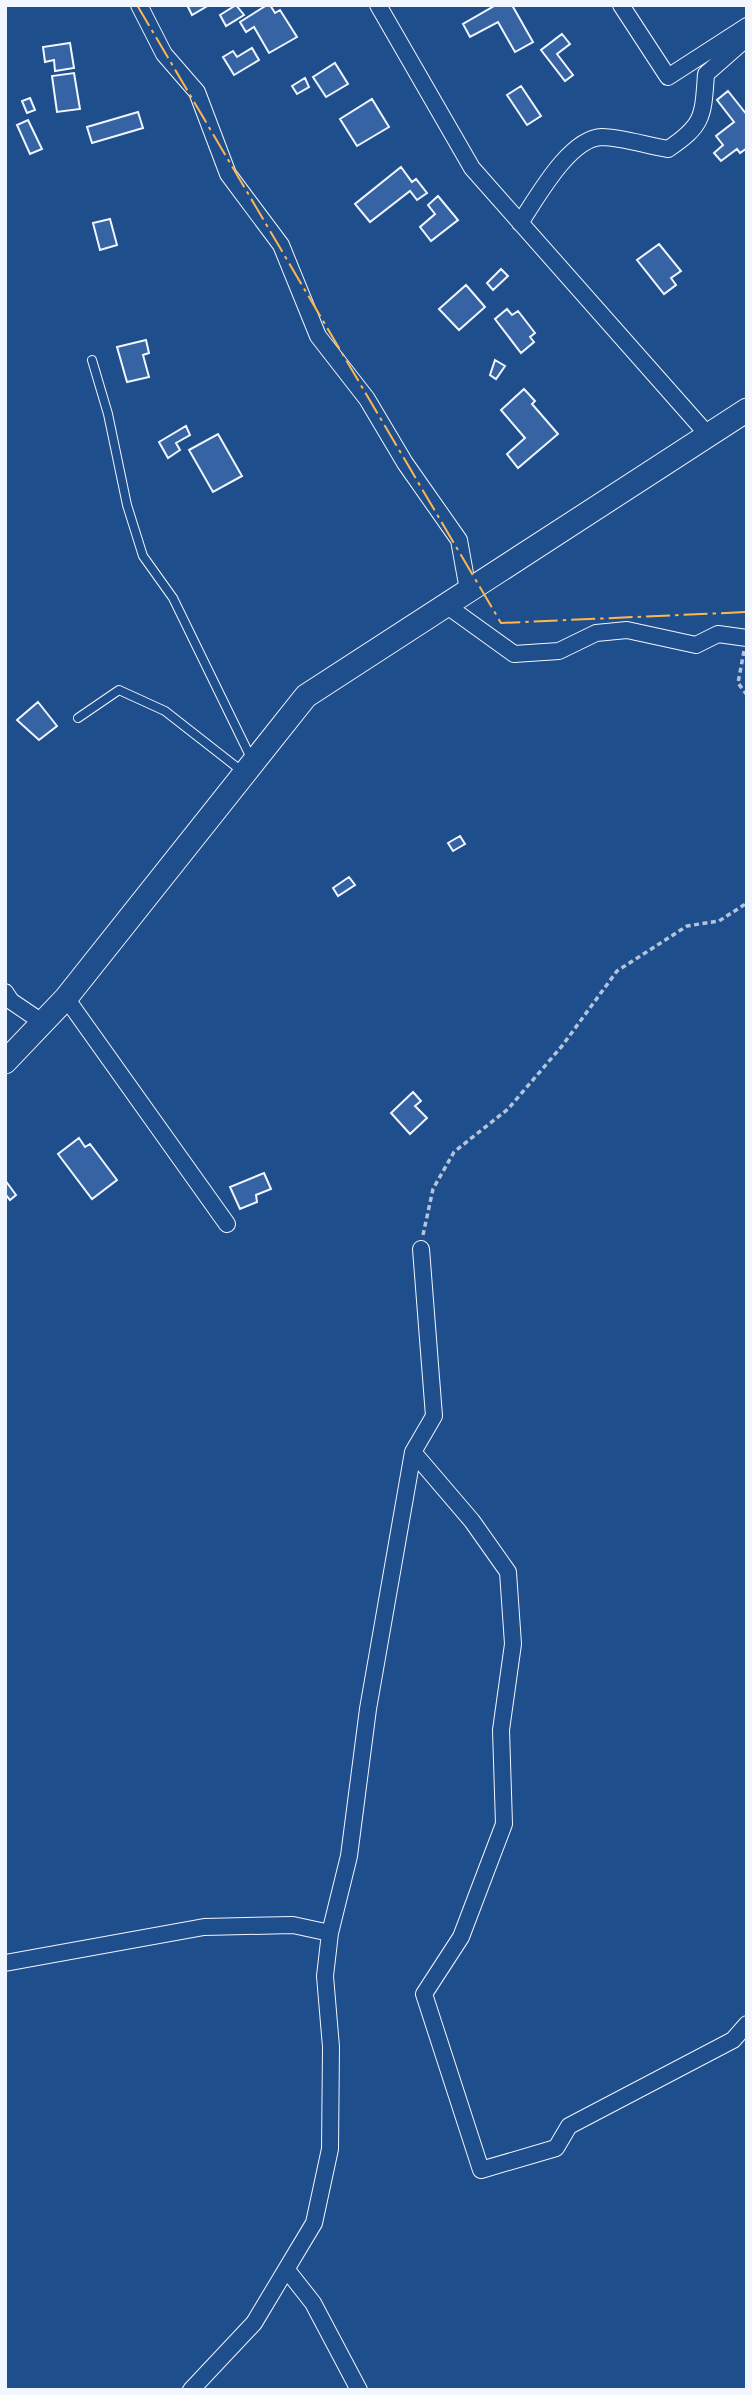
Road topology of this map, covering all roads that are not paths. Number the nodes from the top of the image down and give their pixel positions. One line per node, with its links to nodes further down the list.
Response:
1 (139, 5): 10 (street)
2 (378, 5): 6 (street)
3 (621, 5): 4 (street)
4 (747, 26)
5 (747, 38): 6 (street)
6 (520, 223): 9 (street)
7 (92, 360): 14 (lane)
8 (747, 410): 9 (street)
9 (708, 435): 10 (street)
10 (468, 590): 11 (street)
11 (446, 605): 12 (street); 14 (street)
12 (746, 638)
13 (78, 718): 14 (lane)
14 (249, 768): 16 (street)
15 (5, 992): 17 (street)
16 (66, 998): 17 (street); 19 (street)
17 (42, 1023): 18 (street)
18 (5, 1062)
19 (227, 1224)
20 (421, 1249): 21 (street)
21 (413, 1452): 22 (street); 24 (street)
22 (330, 1933): 23 (street); 25 (street)
23 (5, 1963)
24 (747, 2024)
25 (287, 2270): 26 (street); 27 (street)
26 (191, 2390)
27 (359, 2390)

